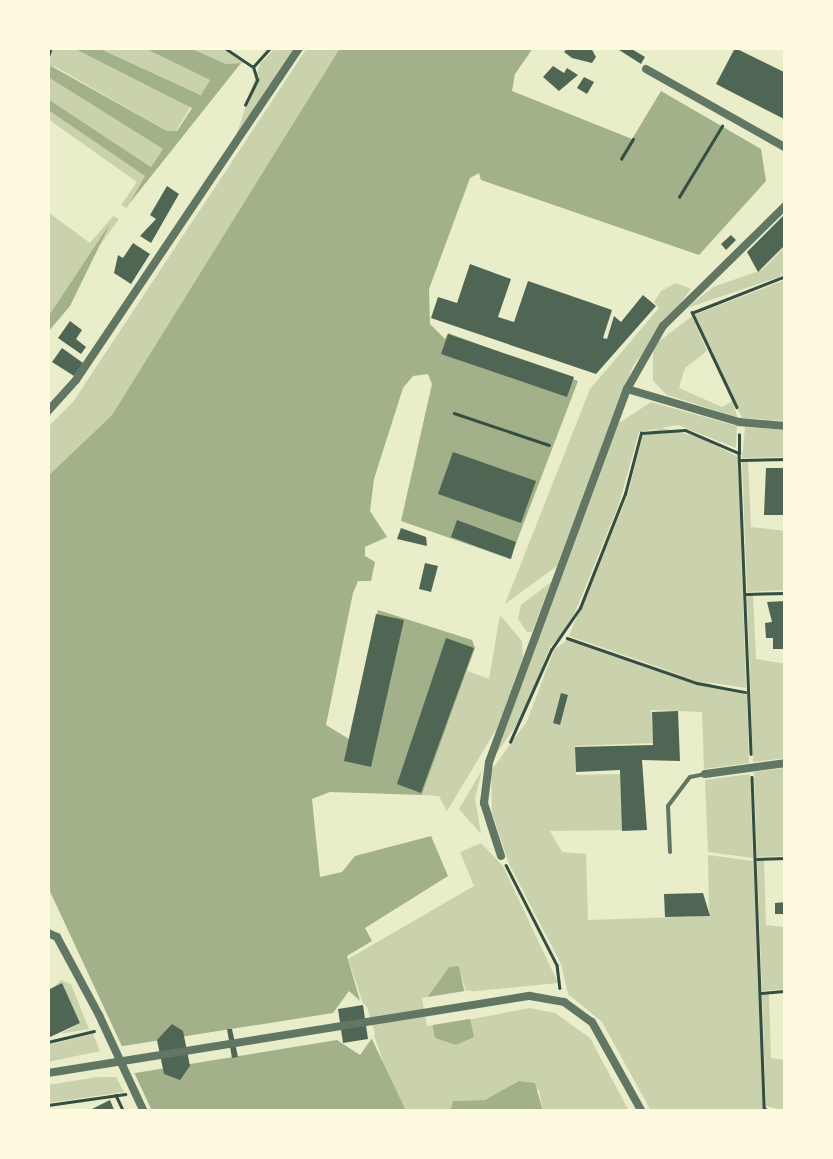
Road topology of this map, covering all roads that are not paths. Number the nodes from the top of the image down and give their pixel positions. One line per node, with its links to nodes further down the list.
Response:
1 (299, 48): 6 (street)
2 (646, 69): 3 (street)
3 (786, 148)
4 (786, 205): 5 (street)
5 (628, 389): 7 (street); 11 (street)
6 (48, 411)
7 (786, 426)
8 (786, 763): 9 (street)
9 (705, 774): 10 (lane)
10 (670, 852)
11 (501, 856)
12 (48, 933): 14 (street)
13 (48, 1074): 15 (street)
14 (144, 1112)
15 (642, 1112)

